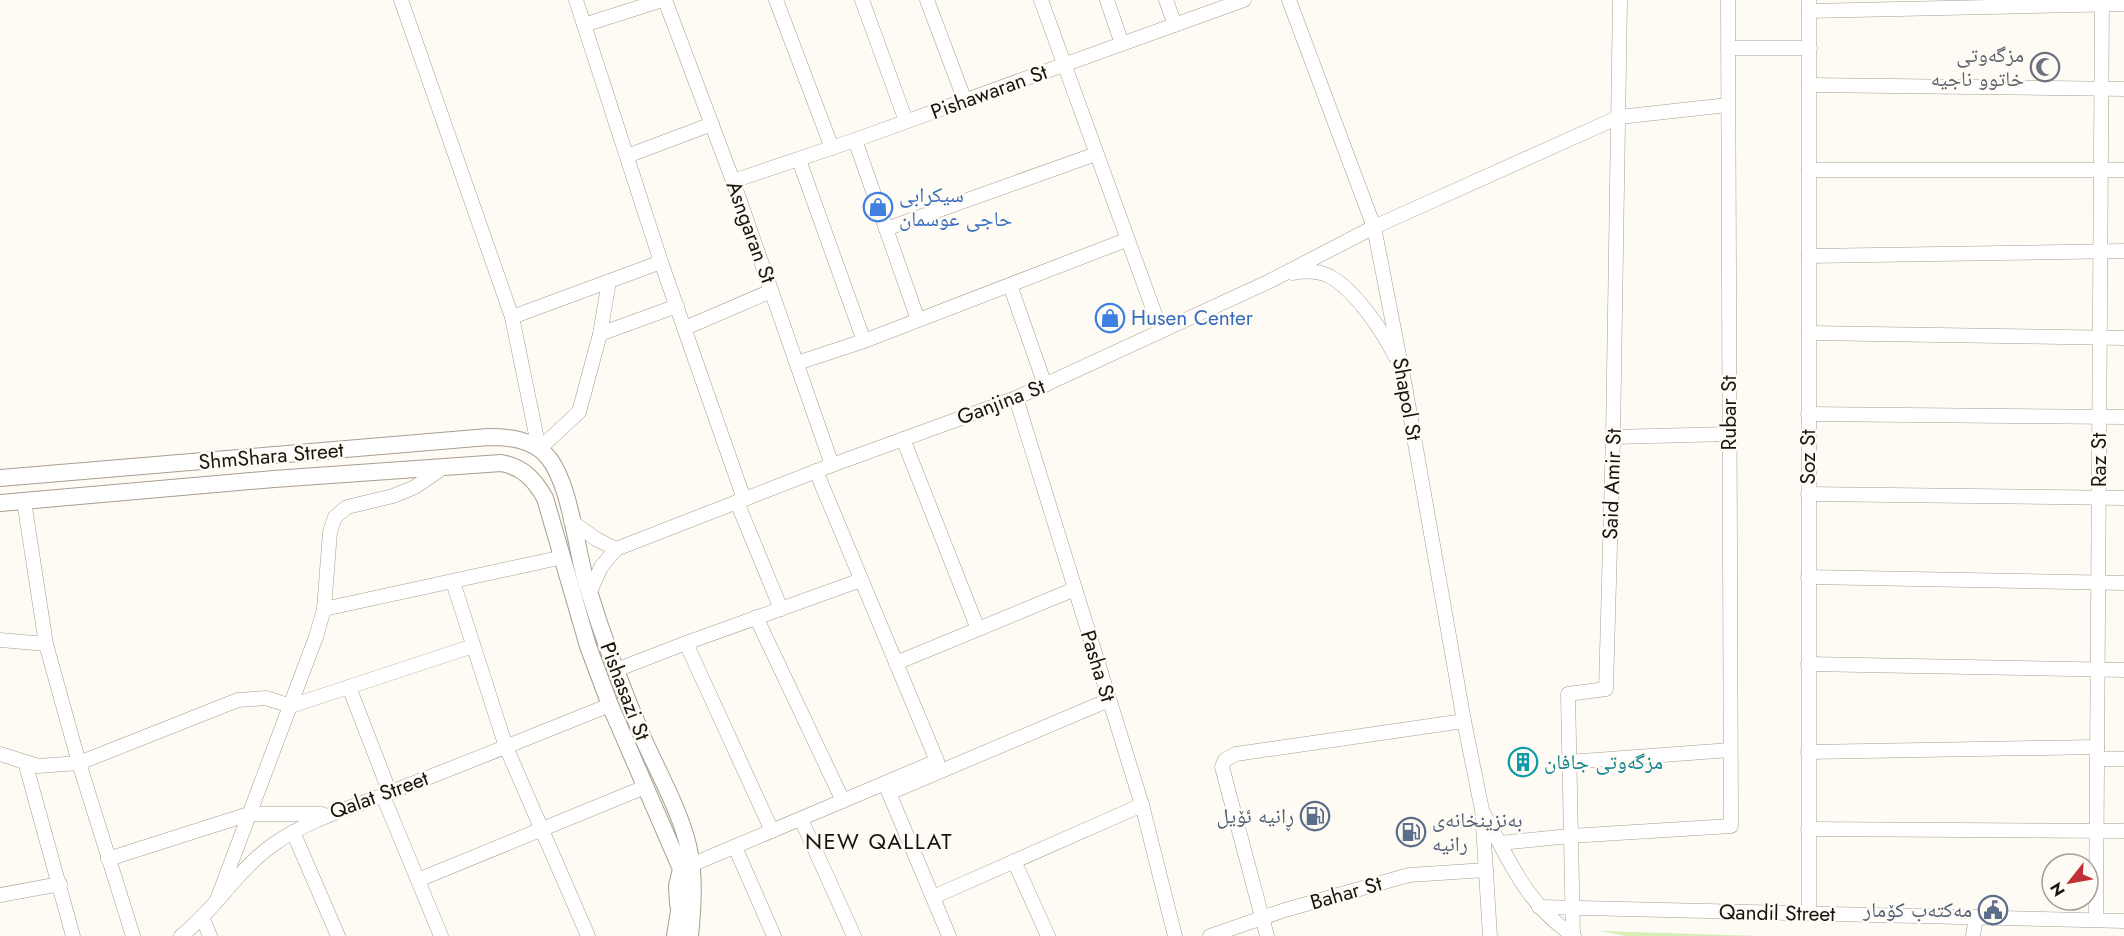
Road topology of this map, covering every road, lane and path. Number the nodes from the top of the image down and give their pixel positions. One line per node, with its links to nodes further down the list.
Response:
1 (401, 0): 53 (street)
2 (576, 0): 18 (street)
3 (664, 0): 18 (street); 31 (street, Asngaran St)
4 (776, 0): 33 (street)
5 (862, 0): 30 (street)
6 (927, 0): 27 (street)
7 (1041, 0): 23 (street)
8 (1107, 0): 20 (street)
9 (1166, 0): 19 (street)
10 (1244, 0): 15 (street, Pishawaran St)
11 (1289, 0): 41 (street, Shapol St)
12 (1620, 0): 29 (street, Said Amir St)
13 (1728, 0): 21 (street, Rubar St)
14 (2102, 2): 16 (street); 17 (street); 25 (street, Raz St)
15 (1227, 3): 19 (street, Pishawaran St)
16 (2124, 4)
17 (1809, 5): 22 (street, Soz St)
18 (584, 25): 35 (street)
19 (1175, 25): 20 (street, Pishawaran St)
20 (1122, 44): 23 (street, Pishawaran St)
21 (1728, 48): 22 (street); 28 (street, Rubar St)
22 (1810, 48): 24 (street, Soz St)
23 (1064, 64): 27 (street, Pishawaran St); 34 (street)
24 (1809, 85): 25 (street); 37 (street, Soz St)
25 (2103, 89): 26 (street); 38 (street, Raz St)
26 (2124, 89)
27 (965, 101): 30 (street, Pishawaran St)
28 (1728, 105): 29 (street, Ganjina St); 69 (street, Rubar St)
29 (1619, 117): 41 (street, Ganjina St); 70 (street, Said Amir St)
30 (906, 121): 32 (street, Pishawaran St)
31 (712, 124): 35 (street); 40 (street, Asngaran St)
32 (855, 141): 33 (street, Pishawaran St); 42 (street)
33 (832, 148): 36 (street, Pishawaran St)
34 (1096, 154): 42 (street); 43 (street)
35 (627, 156): 47 (street)
36 (800, 160): 40 (street, Pishawaran St); 61 (street)
37 (1809, 170): 38 (street); 46 (street, Soz St)
38 (2101, 170): 39 (street); 44 (street, Raz St)
39 (2124, 170)
40 (733, 181): 51 (street, Asngaran St)
41 (1374, 227): 49 (street, Ganjina St); 64 (street, Shapol St)
42 (886, 229): 54 (street)
43 (1126, 240): 50 (street); 56 (street)
44 (2100, 251): 45 (street); 46 (street); 59 (street, Raz St)
45 (2124, 252)
46 (1809, 256): 57 (street, Soz St)
47 (661, 262): 48 (street); 52 (street)
48 (609, 281): 53 (street); 58 (street)
49 (1270, 281): 56 (street, Ganjina St); 64 (street)
50 (1010, 285): 54 (street); 63 (street)
51 (771, 291): 55 (street); 62 (street, Asngaran St)
52 (677, 306): 55 (street); 58 (street)
53 (512, 317): 72 (street)
54 (918, 320): 61 (street)
55 (686, 328): 81 (street)
56 (1161, 331): 63 (street, Ganjina St)
57 (1809, 333): 59 (street); 66 (street, Soz St)
58 (600, 334): 72 (street)
59 (2100, 338): 60 (street); 67 (street, Raz St)
60 (2124, 338)
61 (864, 340): 62 (street)
62 (797, 363): 73 (street, Asngaran St)
63 (1046, 385): 65 (street, Ganjina St)
64 (1405, 386): 111 (street, Shapol St)
65 (1016, 398): 71 (street, Ganjina St); 92 (street, Pasha St)
66 (1808, 414): 67 (street); 78 (street, Soz St)
67 (2099, 417): 68 (street); 79 (street, Raz St)
68 (2124, 417)
69 (1729, 434): 70 (street); 113 (street, Rubar St)
70 (1613, 437): 119 (street, Said Amir St)
71 (903, 439): 73 (street, Ganjina St); 97 (street)
72 (539, 449): 75 (main road); 77 (main road, ShmShara Street); 84 (main road, Pishasazi St)
73 (832, 465): 76 (street, Ganjina St)
74 (444, 467): 75 (main road, ShmShara Street); 82 (main road, ShmShara Street); 94 (street)
75 (523, 470): 86 (main road, Pishasazi St)
76 (816, 471): 81 (street, Ganjina St); 88 (street)
77 (0, 478)
78 (1808, 494): 79 (street); 87 (street, Soz St)
79 (2099, 498): 80 (street); 90 (street, Raz St)
80 (2124, 498)
81 (740, 500): 85 (street, Ganjina St); 95 (street)
82 (24, 501): 83 (main road, ShmShara Street); 100 (street)
83 (0, 502)
84 (571, 521): 85 (street); 93 (main road, Pishasazi St)
85 (616, 549): 93 (street)
86 (563, 557): 89 (street); 109 (main road, Pishasazi St)
87 (1808, 577): 90 (street); 103 (street, Soz St)
88 (861, 580): 95 (street); 102 (street)
89 (453, 582): 94 (street); 101 (street)
90 (2098, 582): 91 (street); 105 (street, Raz St)
91 (2124, 583)
92 (1075, 589): 97 (street); 108 (street, Pasha St)
93 (590, 594): 104 (main road, Pishasazi St)
94 (324, 609): 110 (street)
95 (781, 609): 96 (street)
96 (756, 617): 99 (street); 124 (street)
97 (978, 629): 102 (street)
98 (0, 640): 100 (street)
99 (686, 643): 104 (street); 133 (street)
100 (46, 644): 120 (street)
101 (473, 646): 107 (street); 112 (street)
102 (896, 663): 122 (street)
103 (1808, 664): 105 (street); 114 (street, Soz St)
104 (616, 670): 141 (main road, Pishasazi St)
105 (2098, 670): 106 (street); 115 (street, Raz St)
106 (2124, 670)
107 (349, 687): 110 (street); 123 (street)
108 (1109, 700): 122 (street); 125 (street, Pasha St)
109 (610, 705): 112 (street, Qalat Street); 121 (main road, Pishasazi St)
110 (291, 706): 120 (street); 127 (street)
111 (1464, 721): 126 (street, Shapol St); 153 (street)
112 (506, 747): 123 (street, Qalat Street); 131 (street)
113 (1731, 750): 119 (street); 136 (street, Rubar St)
114 (1808, 752): 115 (street); 130 (street, Soz St)
115 (2097, 753): 117 (street); 132 (street, Raz St)
116 (0, 754): 118 (street)
117 (2124, 759)
118 (25, 762): 120 (street); 144 (street)
119 (1569, 762): 136 (street, Said Amir St)
120 (78, 763): 139 (street)
121 (645, 787): 131 (street); 141 (main road, Pishasazi St)
122 (886, 788): 124 (street); 146 (street)
123 (386, 794): 128 (street, Qalat Street); 143 (street)
124 (843, 801): 129 (street)
125 (1142, 805): 140 (street); 169 (street, Pasha St)
126 (1482, 810): 137 (street); 142 (street)
127 (249, 814): 128 (street); 139 (street); 147 (street)
128 (327, 814): 135 (street, Qalat Street)
129 (801, 819): 133 (street); 166 (street)
130 (1808, 829): 132 (street); 150 (street, Soz St)
131 (542, 830): 143 (street); 162 (street)
132 (2096, 830): 134 (street); 154 (street, Raz St)
133 (772, 831): 138 (street)
134 (2124, 831)
135 (293, 832): 147 (street, Qalat Street); 160 (street)
136 (1570, 836): 137 (street); 149 (street, Said Amir St)
137 (1500, 843): 148 (street)
138 (735, 847): 141 (street); 165 (street)
139 (108, 859): 157 (street)
140 (1014, 861): 146 (street); 168 (street)
141 (686, 867): 163 (main road, Pishasazi St); 164 (main road, Pishasazi St)
142 (1486, 870): 153 (street, Bahar St); 172 (street)
143 (418, 880): 161 (street)
144 (60, 884): 145 (street); 156 (street)
145 (0, 895)
146 (933, 897): 167 (street)
147 (217, 900): 151 (street, Qalat Street)
148 (1539, 907): 149 (street, Qandil Street); 173 (street)
149 (1571, 908): 150 (street, Qandil Street); 173 (street, Said Amir St)
150 (1809, 913): 152 (street, Qandil Street)
151 (202, 917): 158 (street, Qalat Street); 159 (street)
152 (1976, 917): 154 (street, Qandil Street); 174 (street)
153 (1261, 918): 170 (street, Bahar St); 171 (street)
154 (2096, 920): 155 (street, Qandil Street)
155 (2124, 921)
156 (73, 936)
157 (133, 936)
158 (182, 936)
159 (210, 936)
160 (338, 936)
161 (441, 936)
162 (588, 936)
163 (675, 936)
164 (690, 936)
165 (774, 936)
166 (854, 936)
167 (949, 936)
168 (1048, 936)
169 (1175, 936)
170 (1210, 936)
171 (1267, 936)
172 (1490, 936)
173 (1574, 936)
174 (1973, 936)

